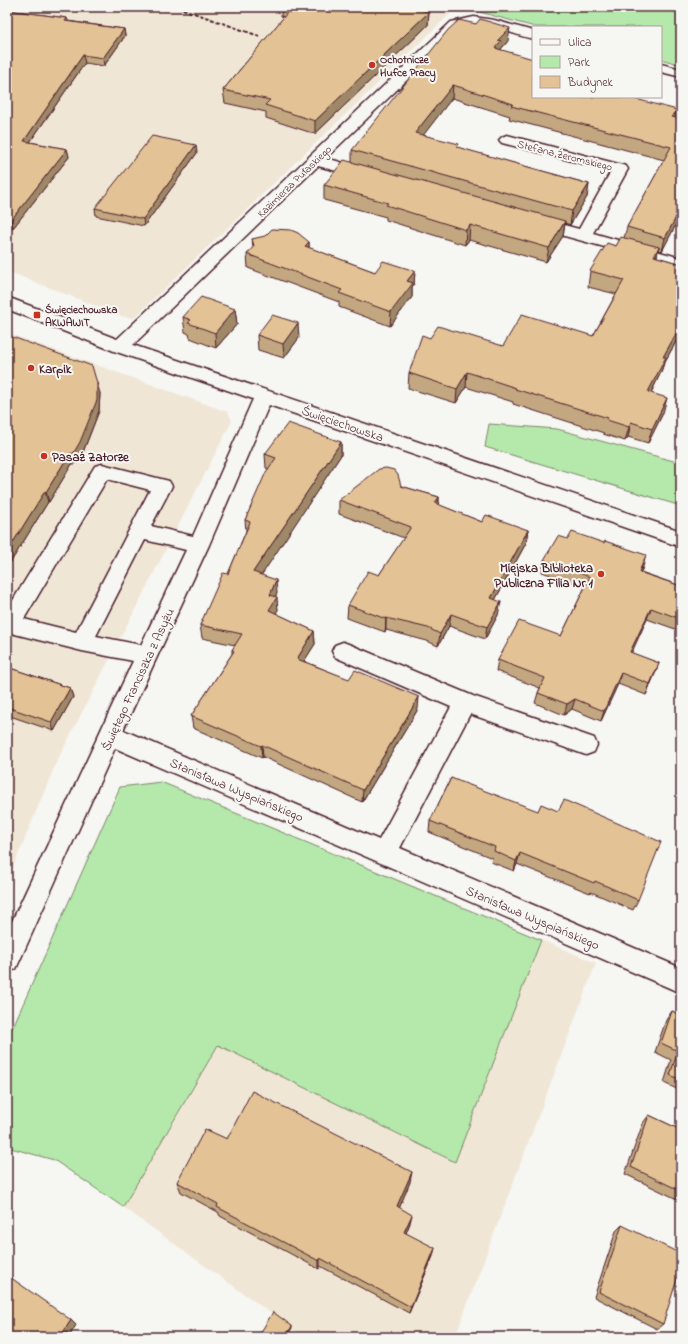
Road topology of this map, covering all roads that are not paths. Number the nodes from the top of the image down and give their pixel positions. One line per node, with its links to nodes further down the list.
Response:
1 (532, 35): 5 (street, Kazimierza Pułaskiego)
2 (662, 68): 3 (street)
3 (681, 73)
4 (507, 140): 8 (street, Stefana Żeromskiego)
5 (315, 160): 6 (street); 11 (street, Kazimierza Pułaskiego)
6 (384, 179)
7 (522, 218): 8 (street)
8 (583, 236): 9 (street)
9 (681, 263)
10 (7, 303): 11 (street, Święciechowska)
11 (120, 347): 12 (street, Święciechowska)
12 (264, 396): 14 (street, Święciechowska); 15 (street, Świętego Franciszka z Asyżu)
13 (139, 531): 15 (street); 16 (street); 16 (street)
14 (681, 539)
15 (199, 545): 18 (street, Świętego Franciszka z Asyżu)
16 (82, 642): 18 (street)
17 (343, 651): 19 (street)
18 (147, 655): 20 (street, Świętego Franciszka z Asyżu)
19 (465, 703): 21 (street); 22 (street)
20 (110, 735): 22 (street, Stanisława Wyspiańskiego); 23 (street, Świętego Franciszka z Asyżu)
21 (586, 745)
22 (385, 853): 24 (street, Stanisława Wyspiańskiego)
23 (7, 960)
24 (681, 981)

